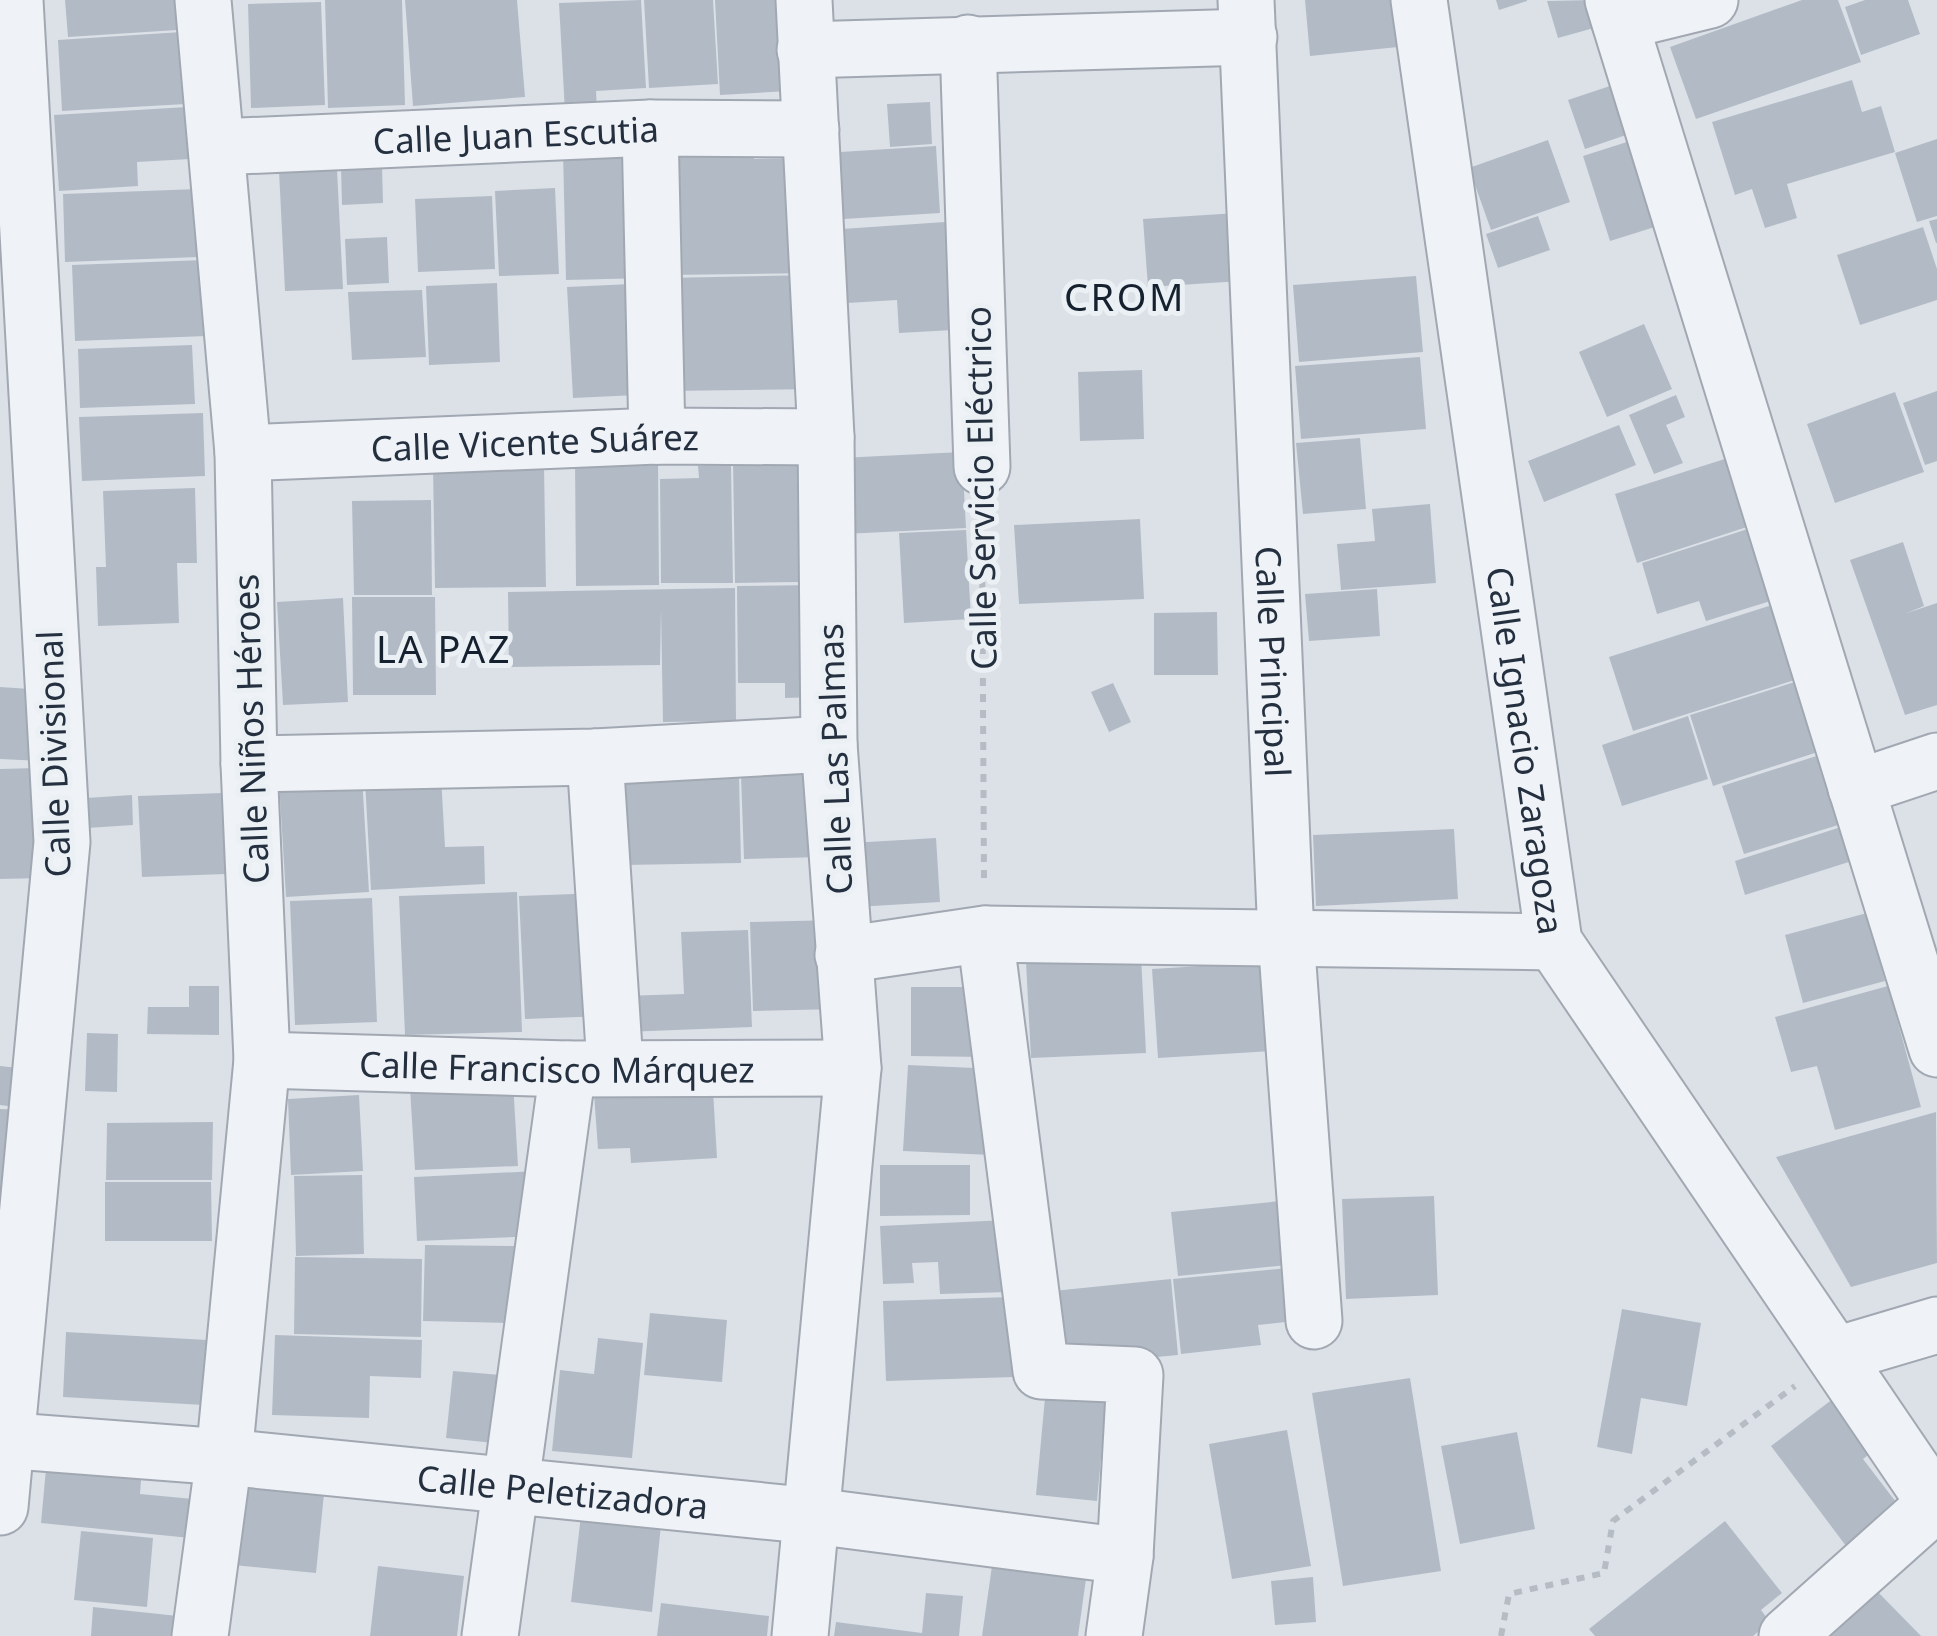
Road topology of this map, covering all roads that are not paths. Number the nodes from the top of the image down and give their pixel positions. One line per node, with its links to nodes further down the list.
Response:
1 (15, 0): 32 (street, Calle Divisional)
2 (203, 0): 11 (street, Calle Niños Héroes)
3 (1418, 0): 23 (street, Calle Ignacio Zaragoza)
4 (1710, 0): 5 (street)
5 (1617, 11): 20 (street)
6 (1248, 18): 8 (street); 22 (street, Calle Principal)
7 (805, 25): 8 (street); 10 (street, Calle Las Palmas)
8 (968, 42): 15 (street, Calle Servicio Eléctrico)
9 (650, 128): 10 (street, Calle Juan Escutia); 11 (street, Calle Juan Escutia); 12 (street)
10 (811, 129): 13 (street, Calle Las Palmas)
11 (218, 147): 14 (street, Calle Niños Héroes)
12 (656, 436): 13 (street, Calle Vicente Suárez); 14 (street, Calle Vicente Suárez)
13 (826, 437): 16 (street, Calle Las Palmas)
14 (243, 453): 19 (street, Calle Niños Héroes)
15 (982, 467)
16 (828, 744): 17 (street); 24 (street, Calle Las Palmas)
17 (594, 757): 19 (street); 27 (street)
18 (1937, 760): 20 (street)
19 (249, 764): 26 (street, Calle Niños Héroes)
20 (1856, 788): 25 (street)
21 (985, 934): 22 (street); 24 (street); 38 (street)
22 (1286, 938): 23 (street); 29 (street, Calle Principal)
23 (1554, 942): 31 (street, Calle Ignacio Zaragoza)
24 (844, 955): 28 (street, Calle Las Palmas)
25 (1937, 1048)
26 (262, 1060): 27 (street, Calle Francisco Márquez); 33 (street, Calle Niños Héroes)
27 (592, 1067): 28 (street, Calle Francisco Márquez); 34 (street)
28 (853, 1068): 37 (street, Calle Las Palmas)
29 (1314, 1321)
30 (1937, 1324): 31 (street)
31 (1836, 1356): 35 (street, Calle Ignacio Zaragoza)
32 (3, 1441): 33 (street, Calle Peletizadora); 36 (street, Calle Divisional)
33 (224, 1458): 34 (street, Calle Peletizadora); 39 (street, Calle Niños Héroes)
34 (508, 1486): 37 (street, Calle Peletizadora); 40 (street)
35 (1936, 1505): 43 (street)
36 (0, 1507)
37 (814, 1516): 38 (street, Calle Peletizadora); 41 (street, Calle Las Palmas)
38 (1125, 1556): 42 (street)
39 (200, 1636)
40 (490, 1636)
41 (800, 1636)
42 (1114, 1636)
43 (1787, 1636)

